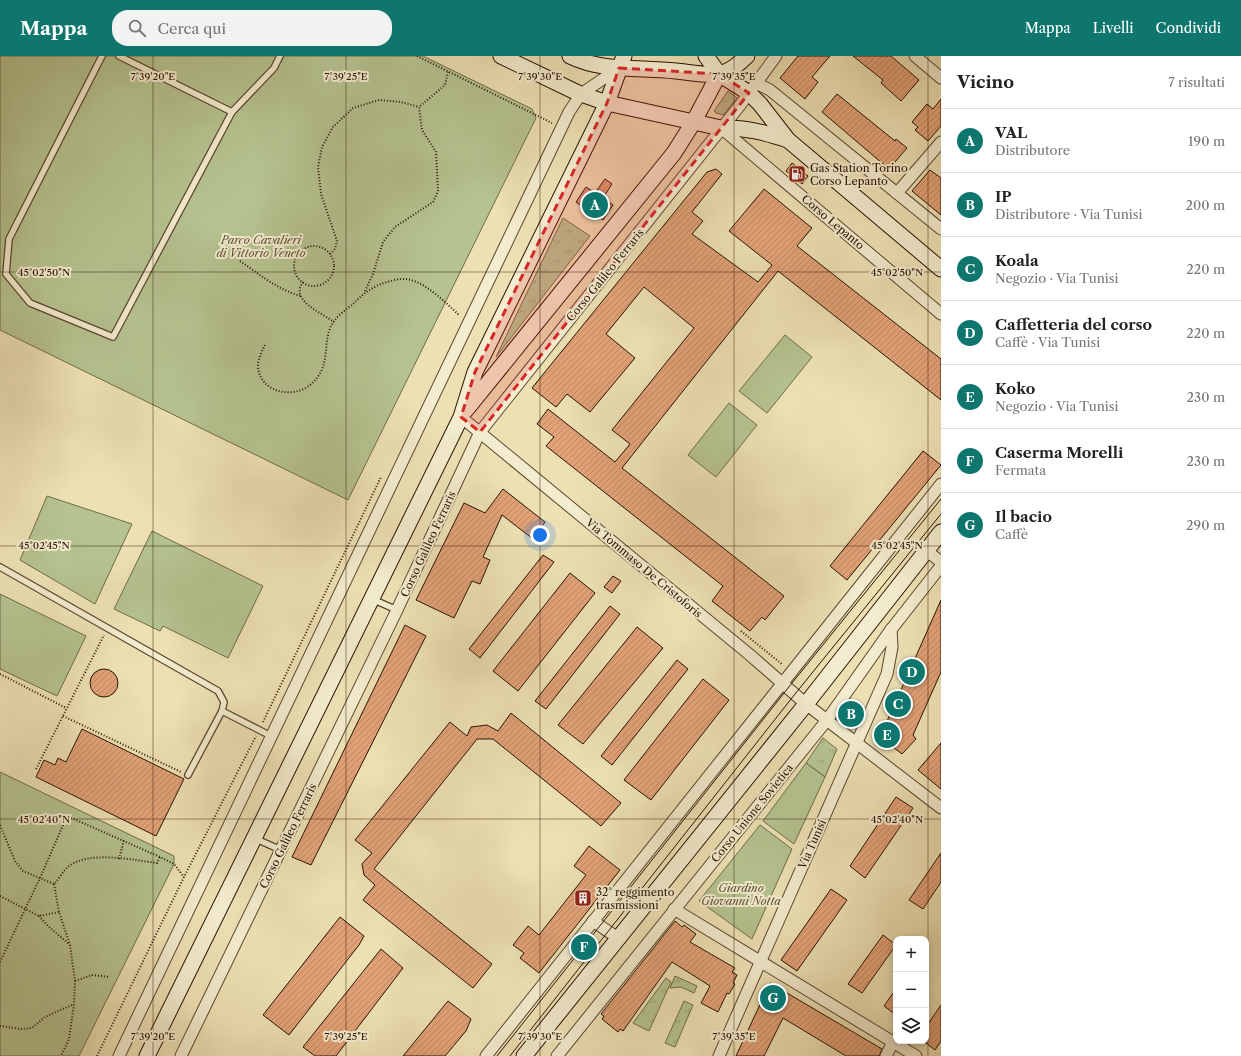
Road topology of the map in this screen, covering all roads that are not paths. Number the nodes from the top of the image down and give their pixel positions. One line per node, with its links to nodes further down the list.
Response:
1 (102, 56): 17 (lane)
2 (119, 56): 17 (lane)
3 (280, 56): 17 (lane)
4 (502, 56): 15 (main road)
5 (570, 56): 11 (main road)
6 (630, 56): 11 (main road)
7 (706, 56): 12 (main road)
8 (747, 56): 12 (main road)
9 (776, 56): 14 (street, Corso Galileo Ferraris)
10 (915, 56): 13 (street)
11 (620, 60): 12 (main road); 15 (street); 16 (main road, Corso Galileo Ferraris)
12 (718, 74): 14 (main road); 18 (main road, Corso Galileo Ferraris)
13 (941, 78)
14 (752, 88): 19 (street, Corso Galileo Ferraris); 20 (main road); 22 (street)
15 (581, 94): 16 (main road); 41 (street)
16 (607, 103): 18 (main road); 26 (main road, Corso Galileo Ferraris)
17 (232, 112)
18 (693, 123): 19 (main road); 26 (main road, Corso Galileo Ferraris)
19 (721, 128): 20 (main road); 25 (street, Corso Lepanto); 27 (street, Corso Galileo Ferraris)
20 (788, 140): 24 (main road)
21 (941, 142): 22 (street)
22 (897, 193): 23 (street)
23 (941, 229)
24 (941, 269)
25 (941, 314)
26 (461, 417): 27 (street, Via Tommaso De Cristoforis); 34 (main road, Corso Galileo Ferraris)
27 (480, 432): 35 (street, Corso Galileo Ferraris); 37 (street, Via Tommaso De Cristoforis)
28 (941, 484): 37 (street)
29 (941, 532): 30 (main road)
30 (926, 550): 31 (street); 38 (main road)
31 (941, 562)
32 (941, 566): 36 (street, Corso Unione Sovietica)
33 (0, 567): 39 (lane)
34 (371, 599): 35 (lane); 45 (main road, Corso Galileo Ferraris)
35 (397, 610): 46 (street, Corso Galileo Ferraris)
36 (891, 629): 40 (street, Corso Unione Sovietica); 42 (street, Via Tunisi)
37 (783, 683): 38 (street, Via Tommaso De Cristoforis); 48 (street)
38 (806, 704): 40 (street, Via Tommaso De Cristoforis); 49 (main road)
39 (222, 711): 41 (lane); 43 (lane)
40 (827, 720): 42 (street, Via Tommaso De Cristoforis); 47 (street, Corso Unione Sovietica)
41 (271, 736): 53 (street)
42 (856, 743): 44 (street, Via Tommaso De Cristoforis); 50 (street, Via Tunisi)
43 (188, 775)
44 (941, 808)
45 (254, 838): 46 (lane); 54 (main road, Corso Galileo Ferraris)
46 (281, 850): 55 (street, Corso Galileo Ferraris)
47 (674, 909): 50 (street); 58 (street, Corso Unione Sovietica)
48 (594, 921): 49 (street); 56 (street)
49 (618, 938): 57 (main road)
50 (759, 960): 51 (street); 59 (street, Via Tunisi)
51 (893, 1042): 60 (street)
52 (896, 1044): 61 (street)
53 (119, 1056)
54 (147, 1056)
55 (181, 1056)
56 (486, 1056)
57 (524, 1056)
58 (557, 1056)
59 (719, 1056)
60 (886, 1056)
61 (916, 1056)

